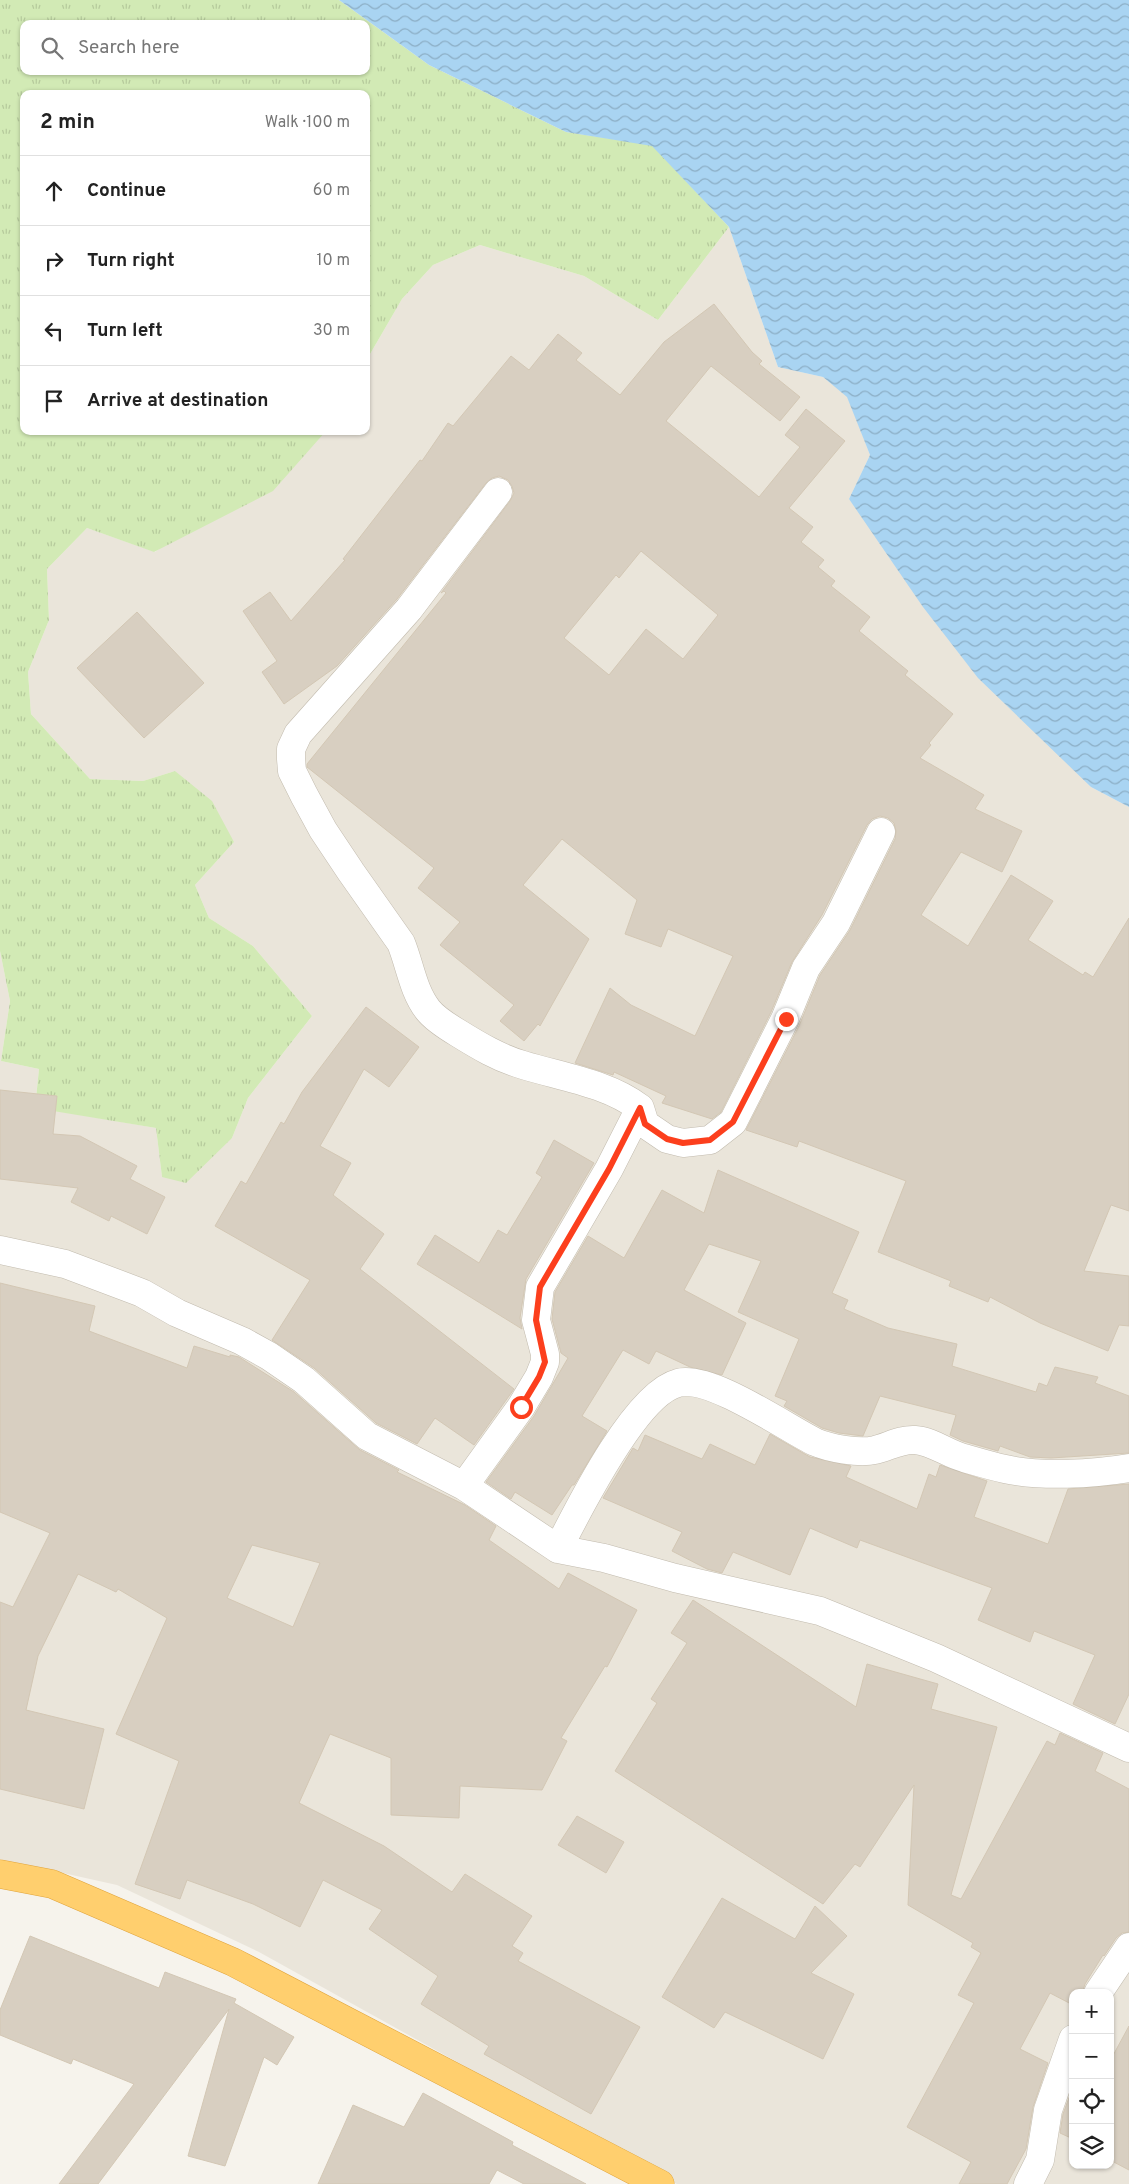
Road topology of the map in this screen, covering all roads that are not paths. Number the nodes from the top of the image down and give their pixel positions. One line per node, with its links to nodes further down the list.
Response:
1 (498, 492): 3 (street)
2 (881, 832): 3 (street)
3 (640, 1108): 6 (street)
4 (0, 1250): 6 (street)
5 (1129, 1468): 7 (street)
6 (464, 1486): 7 (street)
7 (558, 1549): 8 (street)
8 (1129, 1748)
9 (0, 1874): 13 (highway)
10 (1129, 1947): 11 (street)
11 (1101, 1989)
12 (1069, 2051): 14 (street)
13 (660, 2184)
14 (1028, 2184)

